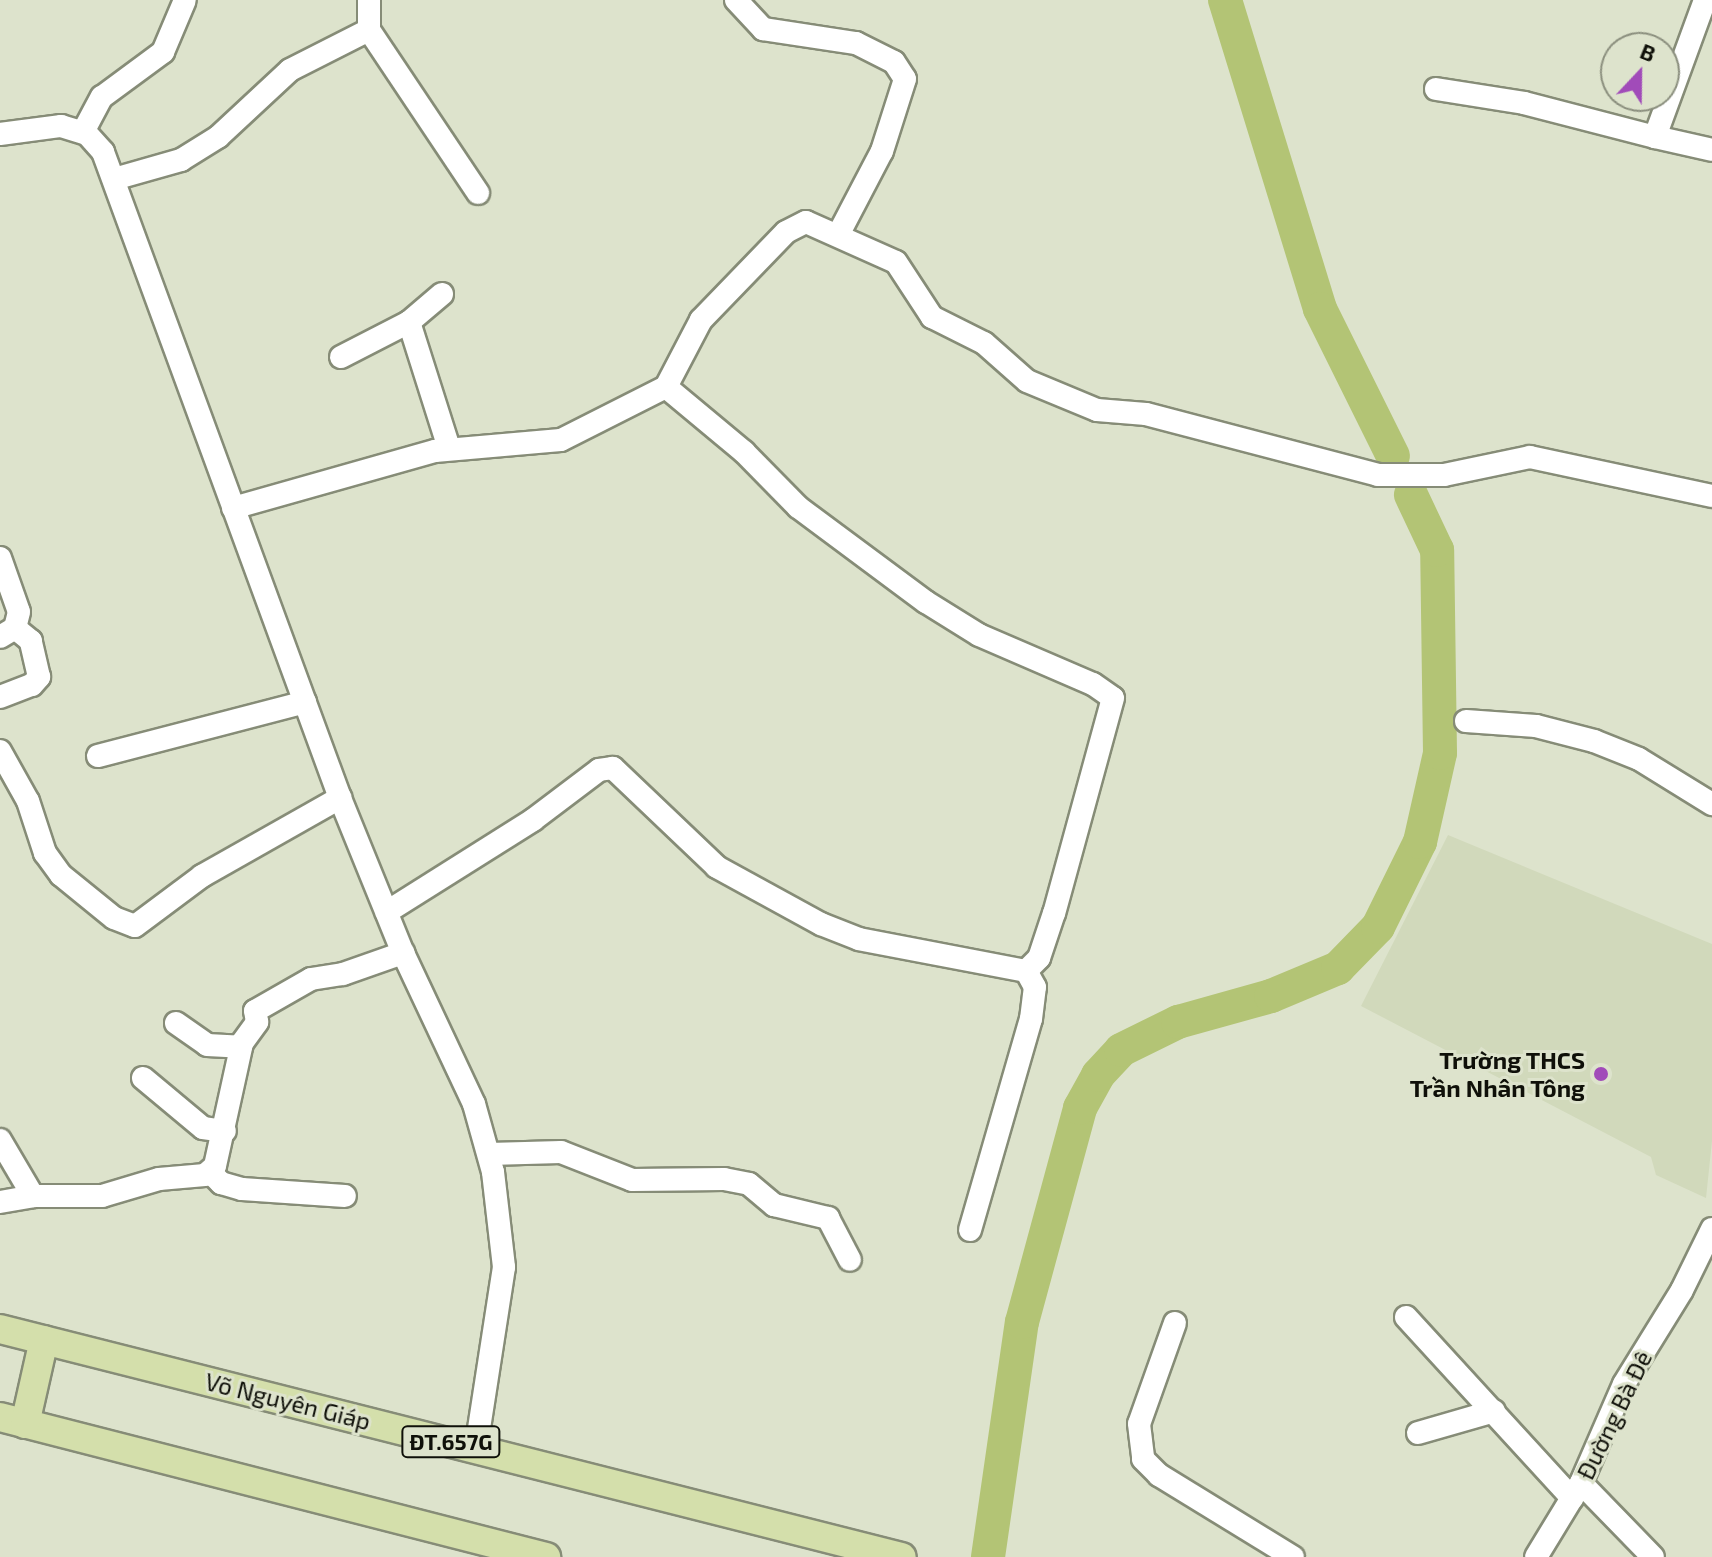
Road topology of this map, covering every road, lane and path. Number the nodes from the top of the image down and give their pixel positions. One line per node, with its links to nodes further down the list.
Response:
1 (185, 0): 7 (street)
2 (369, 0): 5 (street)
3 (736, 0): 13 (street)
4 (1705, 0): 9 (street)
5 (369, 30): 11 (street); 12 (street)
6 (1436, 89): 9 (street)
7 (83, 132): 8 (street); 11 (street)
8 (0, 134)
9 (1655, 137): 10 (street)
10 (1712, 150)
11 (114, 179): 20 (street)
12 (478, 193)
13 (838, 235): 17 (street); 19 (street)
14 (442, 294): 15 (street)
15 (409, 322): 16 (street); 18 (street)
16 (341, 357)
17 (666, 387): 18 (street); 32 (street)
18 (449, 448): 20 (street)
19 (1712, 496)
20 (233, 508): 24 (street)
21 (0, 558): 22 (street)
22 (7, 633): 23 (street)
23 (0, 697)
24 (305, 702): 27 (street); 28 (street)
25 (1466, 721): 29 (street)
26 (0, 751): 28 (street)
27 (98, 756)
28 (340, 798): 30 (street)
29 (1712, 804)
30 (387, 912): 31 (street); 32 (street)
31 (403, 953): 34 (street); 38 (street)
32 (1026, 971): 44 (street)
33 (176, 1023): 34 (street)
34 (241, 1047): 36 (street)
35 (143, 1078): 36 (street)
36 (225, 1131): 39 (street)
37 (0, 1140): 40 (street)
38 (489, 1154): 45 (street); 53 (street)
39 (210, 1172): 40 (street); 41 (street)
40 (33, 1196): 42 (street)
41 (345, 1196)
42 (0, 1202)
43 (1712, 1229): 54 (street, Đường Bà Đê)
44 (970, 1230)
45 (850, 1260)
46 (1406, 1317): 50 (street)
47 (1175, 1323): 58 (street)
48 (0, 1329): 49 (main road, Võ Nguyên Giáp / ĐT.657G)
49 (44, 1340): 51 (main road); 53 (main road, Võ Nguyên Giáp / ĐT.657G)
50 (1494, 1411): 52 (street); 54 (street)
51 (12, 1421): 55 (main road)
52 (1418, 1433)
53 (476, 1448): 57 (main road, Võ Nguyên Giáp / ĐT.657G)
54 (1576, 1490): 59 (street, Đường Bà Đê); 60 (street)
55 (501, 1552): 56 (main road)
56 (546, 1557)
57 (902, 1557)
58 (1293, 1557)
59 (1536, 1557)
60 (1653, 1557)

